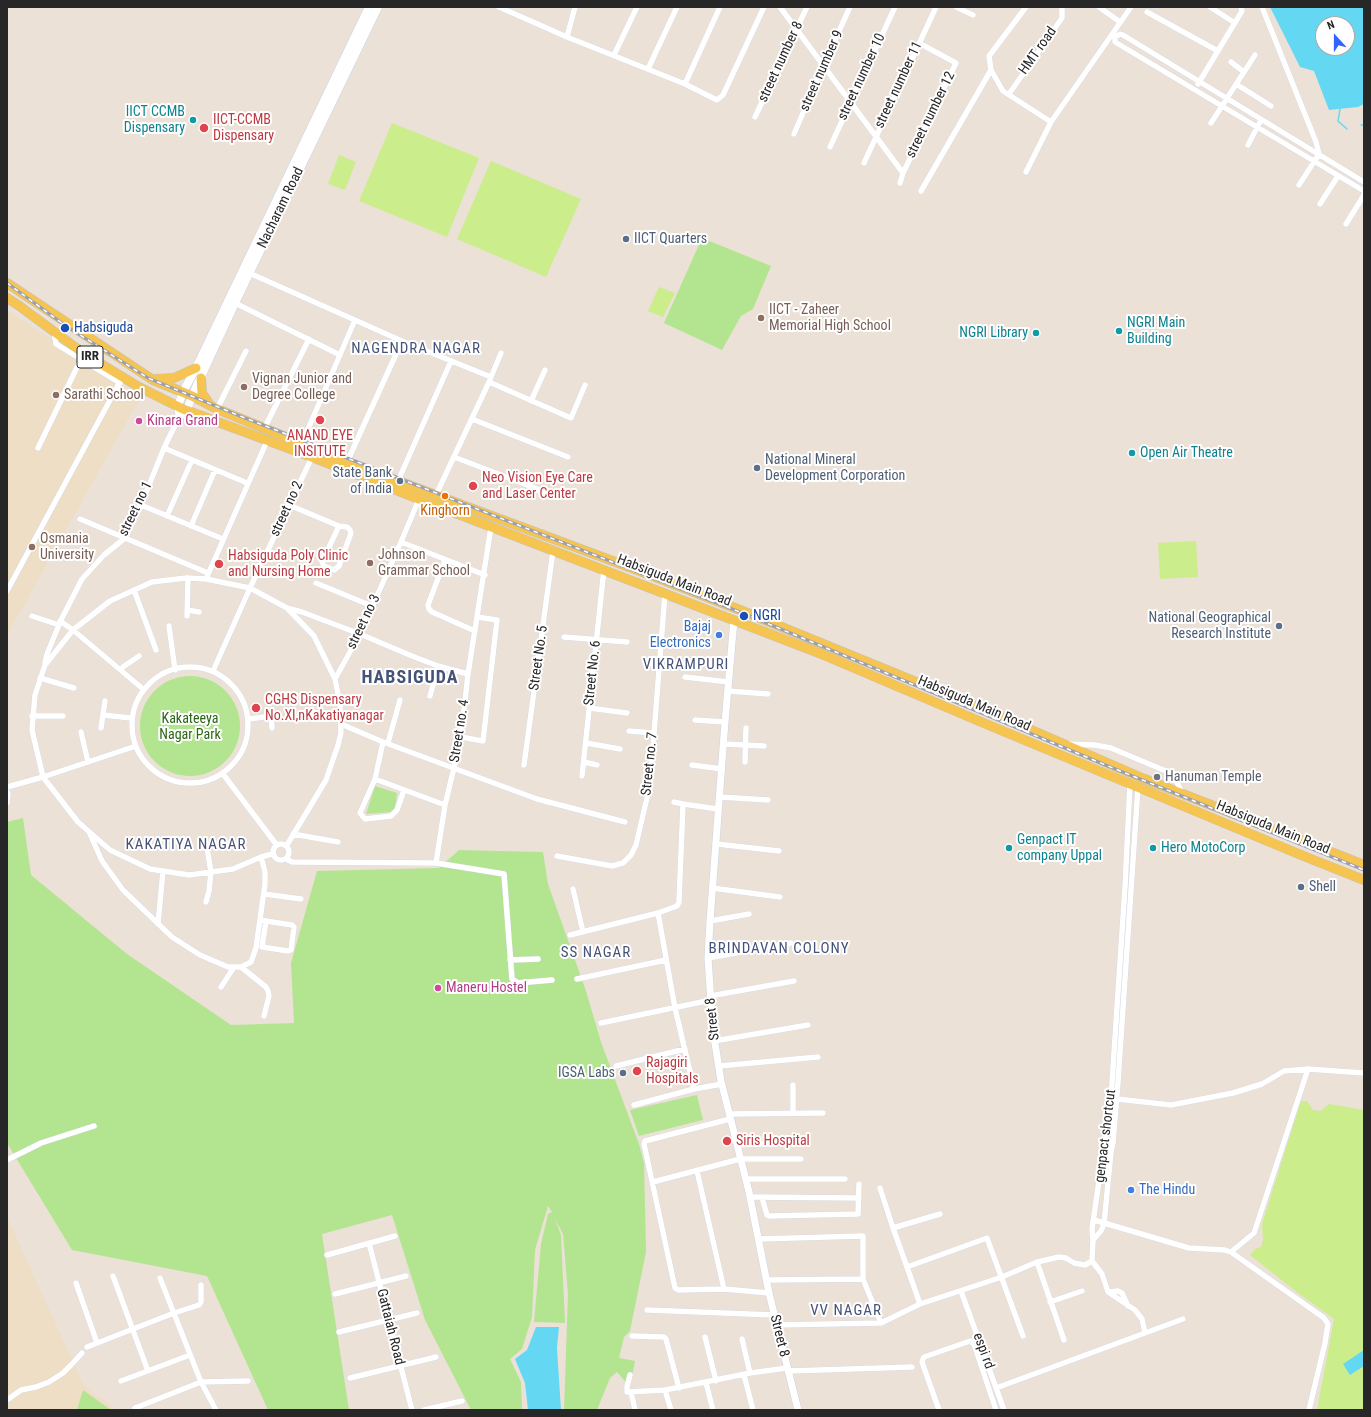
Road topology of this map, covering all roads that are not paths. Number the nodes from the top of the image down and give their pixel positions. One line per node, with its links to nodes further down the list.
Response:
1 (369, 7): 71 (main road, Nacharam Road)
2 (378, 7): 71 (main road, Nacharam Road)
3 (499, 7): 27 (street)
4 (574, 7): 27 (street)
5 (637, 7): 32 (street)
6 (677, 7): 36 (street)
7 (720, 7): 40 (street)
8 (764, 7): 40 (street)
9 (780, 7): 26 (street)
10 (807, 7): 26 (street, street number 8)
11 (850, 7): 35 (street, street number 9)
12 (896, 7): 45 (street, street number 10)
13 (936, 7): 28 (street, street number 11)
14 (956, 7): 23 (street)
15 (1026, 7): 37 (street)
16 (1062, 7): 43 (street, HMT road)
17 (1099, 7): 24 (street)
18 (1131, 7): 24 (street)
19 (1210, 7): 25 (street)
20 (1241, 7): 25 (street)
21 (1262, 7): 57 (street)
22 (1147, 12): 30 (street)
23 (973, 15)
24 (1120, 22): 50 (street)
25 (1235, 23): 30 (street)
26 (797, 30): 35 (street); 48 (street, street number 8)
27 (567, 37): 32 (street)
28 (919, 43): 54 (street, street number 11); 61 (street, street number 12)
29 (1146, 49): 33 (street); 33 (street); 39 (street)
30 (1218, 51): 39 (street)
31 (1255, 55): 38 (street)
32 (614, 56): 36 (street)
33 (1141, 57): 42 (street)
34 (1231, 62): 38 (street)
35 (823, 66): 45 (street); 53 (street, street number 9)
36 (648, 69): 40 (street)
37 (991, 70): 43 (street); 66 (street, street number 12)
38 (1244, 72): 41 (street)
39 (1199, 81): 42 (street); 44 (street)
40 (685, 84)
41 (1236, 84): 44 (street); 46 (street)
42 (1195, 89): 47 (street)
43 (1009, 94): 50 (street)
44 (1226, 99): 47 (street); 49 (street)
45 (850, 102): 54 (street); 56 (street, street number 10)
46 (1271, 106)
47 (1222, 107): 51 (street); 52 (street)
48 (756, 117)
49 (1261, 120): 52 (street); 57 (street)
50 (1051, 122): 60 (street)
51 (1211, 123)
52 (1257, 128): 55 (street); 58 (street)
53 (794, 134)
54 (875, 137): 59 (street, street number 11); 61 (street)
55 (1248, 145)
56 (830, 147)
57 (1319, 154): 58 (street); 63 (street)
58 (1313, 161): 62 (street); 65 (street)
59 (864, 163)
60 (1026, 172)
61 (903, 173): 64 (street, street number 12)
62 (1338, 176): 67 (street); 69 (street)
63 (1364, 182)
64 (900, 183)
65 (1299, 185)
66 (921, 191)
67 (1364, 191)
68 (1364, 195): 70 (street)
69 (1320, 204)
70 (1346, 224)
71 (246, 272): 74 (main road, Nacharam Road); 75 (street); 84 (main road, Nacharam Road)
72 (7, 283): 88 (main road, Habsiguda Main Road / IRR)
73 (7, 298): 76 (main road, Habsiguda Main Road / IRR)
74 (235, 304): 77 (street); 86 (main road, Nacharam Road)
75 (355, 320): 78 (street); 81 (street)
76 (54, 331): 82 (street); 87 (main road, Habsiguda Main Road / IRR)
77 (309, 339): 81 (street); 98 (street)
78 (402, 341): 83 (street); 107 (street)
79 (246, 351): 94 (street)
80 (501, 353): 89 (street)
81 (340, 355): 100 (street)
82 (81, 358): 87 (street); 101 (street)
83 (451, 361): 89 (street); 109 (street)
84 (196, 368): 88 (main road); 91 (main road, Nacharam Road)
85 (546, 370): 92 (street)
86 (201, 378): 91 (main road, Nacharam Road); 94 (main road)
87 (121, 380): 93 (main road, Habsiguda Main Road / IRR); 135 (street)
88 (153, 380): 91 (main road, Habsiguda Main Road / IRR)
89 (490, 380): 92 (street); 97 (street)
90 (585, 385): 92 (street)
91 (187, 394): 93 (main road, Nacharam Road); 94 (main road, Habsiguda Main Road / IRR); 95 (main road, Nacharam Road)
92 (532, 401)
93 (178, 406): 95 (main road, Habsiguda Main Road / IRR); 96 (main road)
94 (214, 408): 98 (main road, Habsiguda Main Road / IRR)
95 (187, 410): 96 (main road); 99 (main road, Habsiguda Main Road / IRR)
96 (179, 417): 102 (street, street no 1)
97 (472, 419): 103 (street); 105 (street)
98 (264, 429): 100 (main road, Habsiguda Main Road / IRR)
99 (267, 441): 104 (main road, Habsiguda Main Road / IRR); 110 (street)
100 (302, 444): 107 (main road, Habsiguda Main Road / IRR)
101 (38, 448)
102 (164, 448): 106 (street); 114 (street, street no 1)
103 (454, 456): 111 (street); 112 (street)
104 (312, 457): 113 (main road, Habsiguda Main Road / IRR); 115 (street, street no 2)
105 (568, 457)
106 (192, 460): 108 (street); 117 (street)
107 (347, 462): 109 (main road, Habsiguda Main Road / IRR)
108 (215, 470): 110 (street); 119 (street)
109 (398, 481): 112 (main road, Habsiguda Main Road / IRR)
110 (247, 483): 123 (street)
111 (548, 493)
112 (440, 496): 116 (main road); 172 (main road, Habsiguda Main Road / IRR)
113 (419, 499): 116 (main road, Habsiguda Main Road / IRR); 124 (street, street no 3)
114 (141, 505): 117 (street); 122 (street, street no 1)
115 (289, 505): 120 (street); 133 (street, street no 2)
116 (440, 508): 121 (main road, Habsiguda Main Road / IRR)
117 (167, 516): 119 (street)
118 (80, 519): 122 (street)
119 (191, 526): 123 (street)
120 (339, 526): 120 (street)
121 (491, 527): 125 (main road, Habsiguda Main Road / IRR); 129 (street, Street no. 4)
122 (124, 538): 128 (street); 143 (street, street no 1)
123 (223, 540): 128 (street)
124 (401, 542): 126 (street); 137 (street, street no 3)
125 (554, 551): 127 (main road, Habsiguda Main Road / IRR); 200 (street, Street No. 5)
126 (445, 560): 129 (street); 146 (street)
127 (604, 569): 136 (main road, Habsiguda Main Road / IRR); 149 (street, Street No. 6)
128 (208, 572): 131 (street)
129 (484, 575): 141 (street, Street no. 4)
130 (188, 578): 131 (street); 134 (street); 139 (street)
131 (206, 579): 133 (street)
132 (316, 583): 137 (street)
133 (250, 588): 138 (street); 157 (street, street no 2)
134 (134, 590): 145 (street); 151 (street)
135 (7, 591)
136 (664, 593): 142 (main road, Habsiguda Main Road / IRR); 187 (street, Street no. 7)
137 (372, 606): 147 (street, street no 3)
138 (286, 608): 147 (street); 161 (street)
139 (199, 612)
140 (32, 616): 143 (street)
141 (477, 617): 146 (street, Street no. 4); 188 (street)
142 (734, 620): 162 (street, Street 8); 181 (main road, Habsiguda Main Road / IRR)
143 (59, 623): 145 (street); 153 (street, street no 1)
144 (169, 626): 156 (street)
145 (73, 630): 153 (street); 155 (street)
146 (474, 631): 158 (street, Street no. 4)
147 (360, 634): 154 (street); 161 (street, street no 3)
148 (564, 637): 149 (street)
149 (597, 639): 150 (street); 170 (street, Street No. 6)
150 (627, 642)
151 (156, 650)
152 (139, 656): 155 (street)
153 (45, 665): 160 (street)
154 (438, 666): 158 (street); 167 (street)
155 (120, 669): 164 (street)
156 (175, 670): 157 (street); 164 (street)
157 (213, 671): 177 (street)
158 (468, 674): 188 (street, Street no. 4)
159 (685, 677): 162 (street)
160 (40, 678): 163 (street); 174 (street)
161 (335, 679): 180 (street)
162 (729, 682): 165 (street, Street 8)
163 (74, 688)
164 (143, 689): 176 (street)
165 (728, 691): 166 (street); 179 (street, Street 8)
166 (768, 694)
167 (430, 696)
168 (400, 700): 189 (street)
169 (105, 701): 173 (street)
170 (590, 708): 171 (street); 190 (street, Street No. 6)
171 (627, 713)
172 (992, 713): 181 (main road); 193 (main road, Habsiguda Main Road / IRR)
173 (103, 715): 176 (street); 182 (street)
174 (32, 716): 175 (street); 207 (street)
175 (63, 716)
176 (131, 718): 194 (street)
177 (249, 719): 183 (street); 205 (street)
178 (695, 720): 179 (street)
179 (725, 722): 191 (street, Street 8)
180 (341, 724): 189 (street); 223 (street)
181 (986, 724): 209 (main road, Habsiguda Main Road / IRR)
182 (101, 728)
183 (272, 728)
184 (746, 728): 192 (street)
185 (629, 731): 187 (street)
186 (82, 732): 197 (street)
187 (654, 732): 231 (street, Street no. 7)
188 (461, 737): 203 (street, Street no. 4)
189 (386, 742): 203 (street); 208 (street)
190 (586, 743): 196 (street); 198 (street, Street No. 6)
191 (724, 744): 192 (street); 204 (street, Street 8)
192 (746, 744): 195 (street); 199 (street)
193 (1064, 744): 213 (main road, Habsiguda Main Road / IRR); 213 (street)
194 (133, 746): 197 (street); 205 (street)
195 (764, 746)
196 (620, 749)
197 (88, 762): 207 (street)
198 (584, 762): 201 (street); 206 (street, Street No. 6)
199 (745, 762)
200 (524, 765)
201 (597, 765)
202 (692, 765): 204 (street)
203 (454, 768): 219 (street, Street no. 4); 221 (street)
204 (722, 769): 214 (street, Street 8)
205 (223, 774): 226 (street)
206 (582, 776)
207 (43, 778): 210 (street); 222 (street)
208 (375, 778): 211 (street); 211 (street)
209 (1134, 786): 238 (main road, Habsiguda Main Road / IRR); 270 (street)
210 (7, 787)
211 (404, 790): 219 (street)
212 (7, 791): 217 (street)
213 (1182, 793): 235 (main road, Habsiguda Main Road / IRR)
214 (720, 797): 215 (street); 220 (street, Street 8)
215 (768, 800)
216 (674, 802): 218 (street)
217 (7, 803)
218 (683, 804): 220 (street); 245 (street)
219 (444, 805): 234 (street, Street no. 4)
220 (718, 809): 227 (street, Street 8)
221 (625, 822)
222 (90, 832): 236 (street); 249 (street)
223 (293, 834): 225 (street); 228 (street)
224 (206, 842): 237 (street)
225 (338, 842)
226 (276, 844): 228 (street); 230 (street)
227 (717, 844): 229 (street); 239 (street, Street 8)
228 (286, 845): 233 (street)
229 (779, 851)
230 (272, 854): 232 (street); 233 (street)
231 (557, 856)
232 (261, 857): 237 (street); 241 (street)
233 (286, 859): 234 (street)
234 (436, 863): 255 (street)
235 (1364, 865)
236 (163, 871): 237 (street); 249 (street)
237 (211, 872): 244 (street)
238 (1364, 880)
239 (712, 888): 242 (street); 248 (street, Street 8)
240 (573, 889): 250 (street)
241 (264, 894): 243 (street); 247 (street)
242 (780, 897)
243 (301, 899)
244 (206, 902)
245 (658, 913): 250 (street); 256 (street)
246 (749, 914): 248 (street)
247 (263, 921): 247 (street); 258 (street)
248 (710, 921): 253 (street, Street 8)
249 (158, 924): 257 (street)
250 (583, 932): 251 (street)
251 (570, 935)
252 (791, 943): 253 (street)
253 (708, 958): 263 (street, Street 8)
254 (538, 959): 255 (street)
255 (510, 960): 260 (street)
256 (666, 960): 259 (street); 264 (street)
257 (234, 967): 258 (street); 262 (street)
258 (242, 967): 265 (street)
259 (577, 979)
260 (552, 980)
261 (794, 981): 263 (street)
262 (221, 987)
263 (710, 998): 264 (street); 268 (street, Street 8)
264 (675, 1008): 266 (street); 269 (street)
265 (264, 1016)
266 (601, 1023)
267 (808, 1025): 268 (street)
268 (714, 1041): 273 (street, Street 8)
269 (685, 1049): 272 (street); 278 (street)
270 (1117, 1055): 279 (street); 300 (street, genpact shortcut)
271 (818, 1057): 273 (street)
272 (616, 1066)
273 (719, 1066): 276 (street, Street 8)
274 (1308, 1069): 275 (street); 279 (street); 307 (street)
275 (1364, 1073)
276 (722, 1084): 278 (street); 283 (street, Street 8)
277 (793, 1085): 281 (street)
278 (694, 1090): 280 (street)
279 (1117, 1099): 301 (street)
280 (634, 1105)
281 (793, 1113): 282 (street); 283 (street)
282 (823, 1113)
283 (730, 1117): 286 (street, Street 8); 293 (street)
284 (94, 1126): 289 (street)
285 (782, 1143): 286 (street)
286 (736, 1145): 287 (street, Street 8)
287 (740, 1159): 288 (street); 290 (street); 291 (street, Street 8)
288 (801, 1159)
289 (7, 1160)
290 (697, 1171): 293 (street); 321 (street)
291 (746, 1179): 292 (street); 296 (street, Street 8)
292 (845, 1179)
293 (652, 1182): 321 (street)
294 (859, 1184): 298 (street)
295 (880, 1188): 302 (street)
296 (750, 1197): 297 (street); 304 (street, Street 8)
297 (762, 1198): 298 (street); 298 (street)
298 (859, 1198)
299 (940, 1214): 302 (street)
300 (1094, 1220): 301 (street); 305 (street, genpact shortcut)
301 (1104, 1224): 305 (street); 307 (street)
302 (893, 1228): 311 (street)
303 (395, 1236): 306 (street)
304 (759, 1239): 316 (street); 317 (street, Street 8)
305 (1093, 1240): 309 (street, genpact shortcut)
306 (369, 1243): 308 (street); 319 (street, Gattaiah Road)
307 (1231, 1252): 383 (street)
308 (327, 1255)
309 (1092, 1260): 310 (street); 338 (street)
310 (1037, 1262): 314 (street); 326 (street)
311 (907, 1267): 314 (street); 327 (street)
312 (113, 1276): 336 (street)
313 (406, 1276): 319 (street)
314 (1002, 1277): 322 (street); 340 (street)
315 (160, 1278): 329 (street)
316 (863, 1279): 317 (street); 334 (street)
317 (767, 1280): 324 (street, Street 8)
318 (76, 1283): 344 (street)
319 (379, 1283): 325 (street); 333 (street, Gattaiah Road)
320 (201, 1285): 329 (street)
321 (724, 1290): 324 (street)
322 (961, 1291): 327 (street); 363 (street, espi rd)
323 (1082, 1291): 326 (street)
324 (768, 1293): 331 (street, Street 8)
325 (335, 1294)
326 (1050, 1302): 343 (street)
327 (920, 1304): 334 (street)
328 (647, 1310): 331 (street)
329 (174, 1313): 336 (street); 347 (street)
330 (417, 1313): 333 (street)
331 (774, 1315): 335 (street, Street 8)
332 (1183, 1318): 338 (street)
333 (389, 1320): 337 (street); 349 (street, Gattaiah Road)
334 (880, 1323): 335 (street)
335 (776, 1325): 351 (street, Street 8)
336 (132, 1329): 344 (street); 352 (street)
337 (339, 1332)
338 (1145, 1333): 363 (street)
339 (632, 1336): 362 (street)
340 (1023, 1336)
341 (705, 1338): 359 (street)
342 (742, 1339): 353 (street)
343 (1064, 1340)
344 (97, 1343): 345 (street)
345 (87, 1347)
346 (82, 1353): 368 (street)
347 (190, 1355): 352 (street); 360 (street)
348 (436, 1357): 349 (street)
349 (400, 1366): 356 (street); 374 (street, Gattaiah Road)
350 (912, 1367): 351 (street)
351 (788, 1369): 353 (street); 380 (street, Street 8)
352 (148, 1371): 357 (street)
353 (750, 1374): 355 (street)
354 (630, 1375): 365 (street)
355 (744, 1375): 359 (street); 379 (street)
356 (350, 1378)
357 (121, 1381)
358 (248, 1381): 360 (street)
359 (716, 1381): 361 (street)
360 (202, 1382): 371 (street); 373 (street)
361 (706, 1383): 362 (street); 378 (street)
362 (679, 1388): 364 (street)
363 (996, 1388): 366 (street, espi rd)
364 (665, 1390): 365 (street); 377 (street)
365 (631, 1392): 376 (street)
366 (999, 1396): 367 (street); 370 (street, espi rd)
367 (992, 1398): 372 (street); 381 (street)
368 (7, 1400)
369 (462, 1401): 375 (street)
370 (1002, 1404): 372 (street); 382 (street, espi rd)
371 (136, 1408)
372 (996, 1408)
373 (216, 1410)
374 (412, 1410)
375 (424, 1410)
376 (635, 1410)
377 (670, 1410)
378 (713, 1410)
379 (753, 1410)
380 (798, 1410)
381 (939, 1410)
382 (1004, 1410)
383 (1309, 1410)

